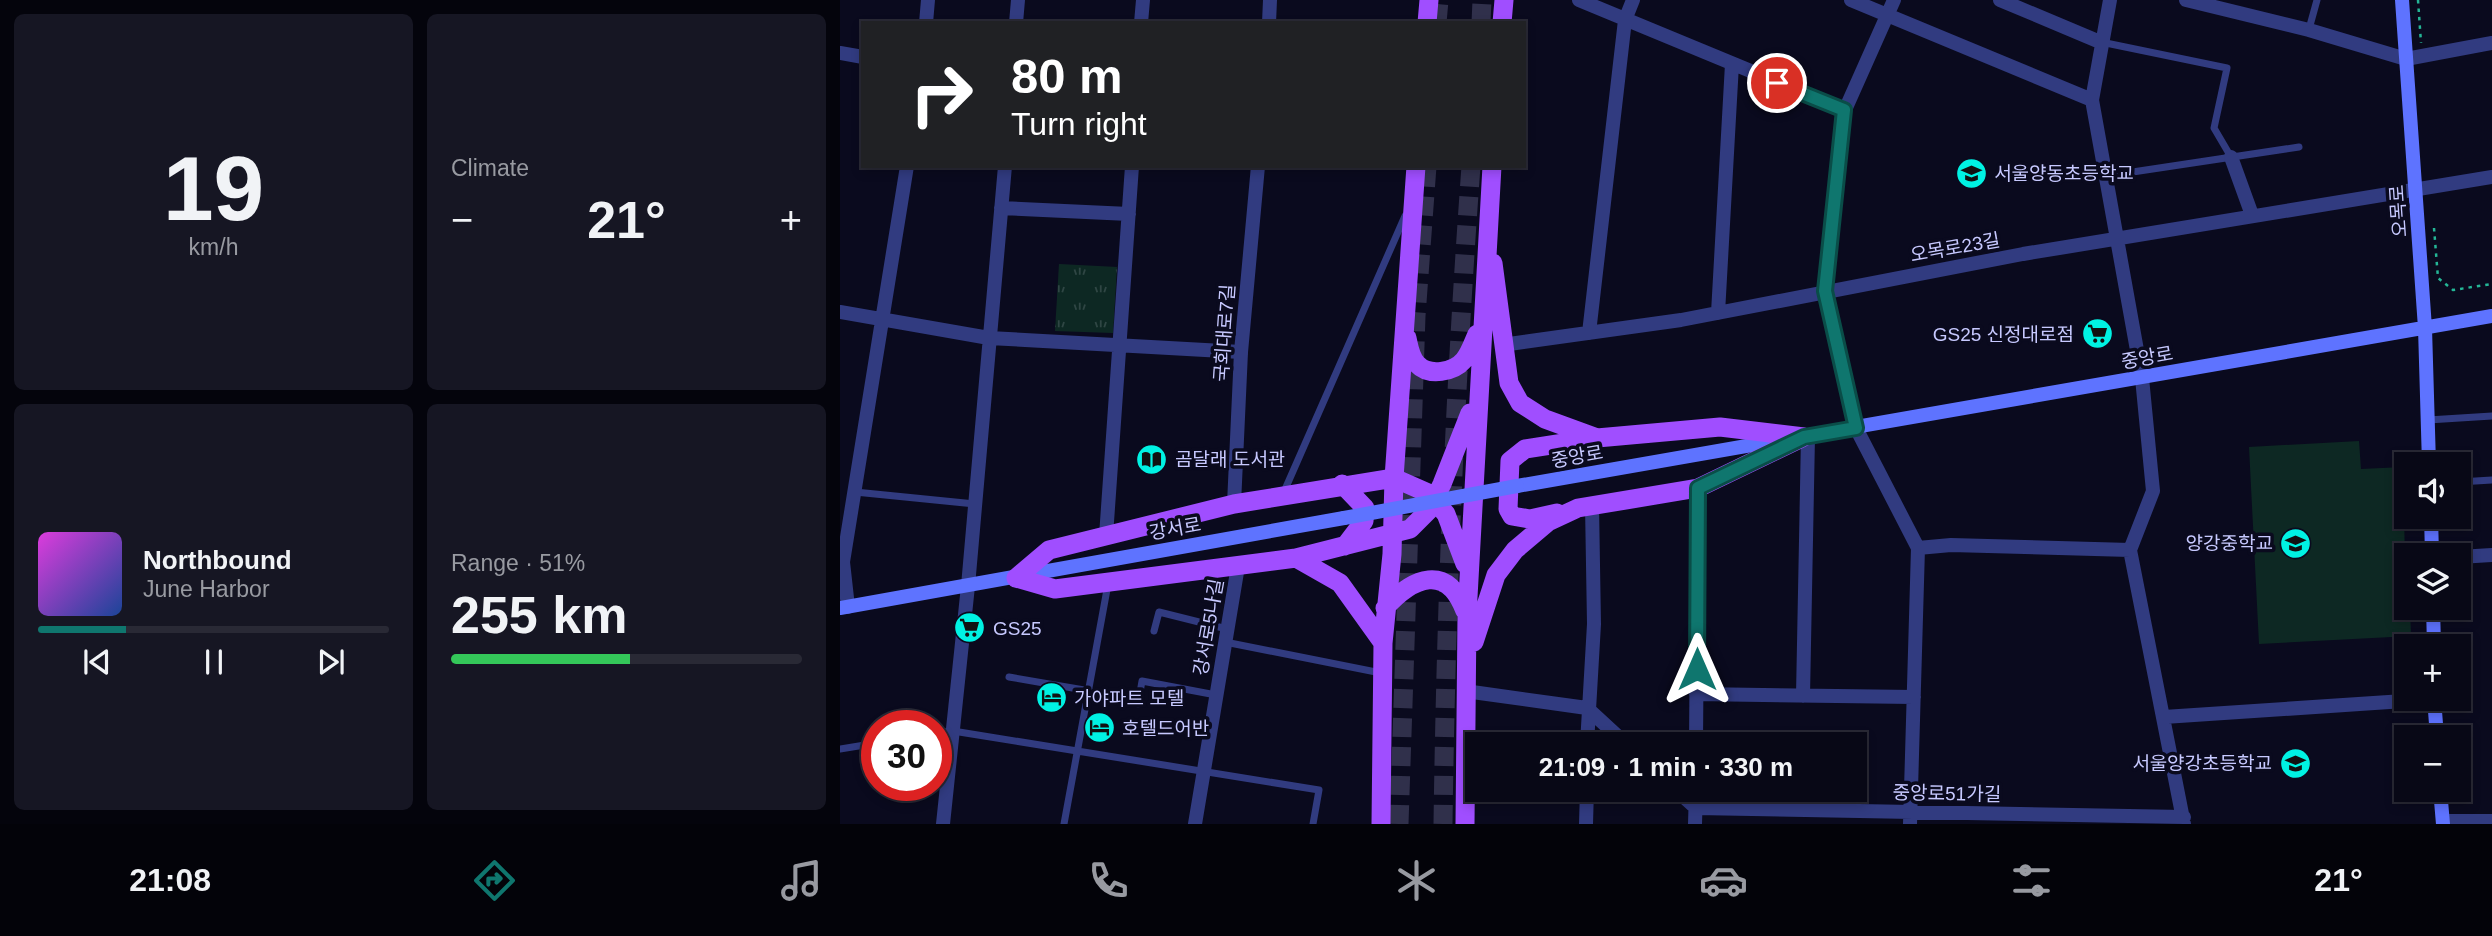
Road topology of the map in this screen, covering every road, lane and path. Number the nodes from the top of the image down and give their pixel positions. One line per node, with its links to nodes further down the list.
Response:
1 (928, 0): 20 (street)
2 (1018, 0): 21 (street)
3 (1143, 0): 22 (street)
4 (1270, 0): 23 (street)
5 (1429, 0): 24 (main road)
6 (1512, 0): 17 (street)
7 (1579, 0): 19 (street)
8 (1633, 0): 19 (street)
9 (1851, 0): 18 (street)
10 (1894, 0): 18 (street)
11 (2000, 0): 26 (street)
12 (2110, 0): 26 (street)
13 (2186, 0): 25 (street)
14 (2317, 0): 25 (lane)
15 (2402, 0): 31 (main road, 오목로)
16 (2418, 0): 29 (path)
17 (1502, 14)
18 (1887, 16): 33 (street); 34 (street)
19 (1625, 20): 32 (street); 62 (street)
20 (926, 21)
21 (1016, 21)
22 (1141, 21)
23 (1269, 21)
24 (1427, 21)
25 (2309, 30): 31 (street)
26 (2100, 42): 33 (street); 36 (lane)
27 (2492, 43): 29 (street)
28 (840, 53): 30 (street)
29 (2422, 56): 31 (street)
30 (861, 57)
31 (2406, 59): 45 (main road, 오목로)
32 (1732, 64): 34 (street); 56 (street)
33 (2092, 100): 43 (street)
34 (1844, 110): 54 (street)
35 (2299, 147): 36 (lane)
36 (2231, 158): 43 (lane); 49 (street)
37 (907, 168): 58 (street)
38 (1005, 168): 47 (street)
39 (1132, 168): 48 (street)
40 (1258, 168): 66 (street, 국회대로7길)
41 (1416, 168): 46 (main road)
42 (1492, 168): 51 (main road)
43 (2106, 176): 52 (street)
44 (2492, 177): 45 (street, 오목로23길)
45 (2416, 190): 49 (street, 오목로23길); 61 (main road, 오목로)
46 (1413, 196): 59 (main road); 82 (lane)
47 (1001, 208): 48 (street); 63 (street)
48 (1129, 214): 65 (street)
49 (2252, 215): 52 (street, 오목로23길)
50 (2434, 226): 53 (path)
51 (1487, 229): 60 (main road); 64 (main road)
52 (2118, 239): 54 (street, 오목로23길); 67 (street)
53 (2492, 284)
54 (1825, 291): 56 (street, 오목로23길); 71 (street)
55 (840, 312): 58 (street)
56 (1718, 313): 62 (street, 오목로23길)
57 (2492, 316): 61 (main road, 중앙로)
58 (885, 320): 63 (street); 81 (street)
59 (1404, 323): 60 (main road); 75 (main road)
60 (1481, 324): 68 (main road)
61 (2425, 328): 67 (main road, 중앙로); 70 (main road, 오목로)
62 (1590, 333): 64 (street, 오목로23길)
63 (989, 338): 65 (street); 84 (street)
64 (1502, 345): 73 (main road)
65 (1118, 346): 66 (street); 88 (street)
66 (1241, 352): 85 (street, 국회대로7길)
67 (2142, 378): 71 (main road, 중앙로); 91 (street)
68 (1477, 393): 83 (main road); 96 (main road)
69 (2492, 416): 70 (lane)
70 (2428, 420): 74 (main road, 오목로)
71 (1856, 428): 72 (main road, 중앙로); 90 (street)
72 (1806, 437): 73 (main road); 79 (main road, 중앙로); 80 (main road); 113 (street)
73 (1597, 438): 86 (main road)
74 (2429, 452)
75 (1386, 479): 78 (main road); 83 (main road); 87 (main road)
76 (2492, 480): 77 (lane)
77 (2471, 481)
78 (1342, 484): 82 (main road); 89 (main road)
79 (1517, 486): 97 (main road, 강서로, bridge)
80 (1698, 488): 86 (main road); 111 (street)
81 (855, 492): 84 (lane); 100 (street)
82 (1283, 494): 85 (main road)
83 (1434, 500): 87 (main road); 96 (main road)
84 (975, 504): 99 (street)
85 (1234, 504): 88 (main road)
86 (1585, 506): 106 (main road); 117 (street)
87 (1391, 535): 89 (main road); 101 (main road)
88 (1106, 536): 97 (main road)
89 (1345, 546): 94 (main road)
90 (1918, 548): 91 (street); 114 (street)
91 (2130, 550): 118 (street)
92 (2492, 555): 93 (street)
93 (2471, 556)
94 (1296, 558): 95 (main road); 105 (main road)
95 (1238, 566): 98 (main road); 104 (street, 강서로5나길)
96 (1469, 575): 102 (main road)
97 (1016, 578): 98 (main road); 99 (main road, 강서로)
98 (1108, 582): 109 (lane)
99 (968, 586): 100 (main road, 강서로); 119 (street)
100 (844, 608)
101 (1385, 608): 102 (main road); 105 (main road)
102 (1467, 615): 106 (main road)
103 (1154, 631): 104 (lane)
104 (1226, 635): 107 (lane); 112 (street, 강서로5나길)
105 (1383, 643): 107 (main road)
106 (1465, 670): 110 (main road)
107 (1382, 673): 140 (main road)
108 (1009, 677): 109 (lane)
109 (1090, 691): 125 (lane)
110 (1465, 691): 117 (street); 141 (main road)
111 (1696, 694): 113 (street); 122 (street)
112 (1216, 695): 116 (lane, 강서로5나길); 126 (street, 강서로5나길)
113 (1803, 696): 114 (street)
114 (1913, 697): 132 (street)
115 (2394, 701): 118 (street)
116 (1138, 704)
117 (1587, 708): 120 (street); 121 (street)
118 (2164, 717): 133 (street)
119 (953, 731): 125 (lane); 136 (street)
120 (1587, 732)
121 (1613, 732)
122 (1696, 732)
123 (861, 746): 124 (lane)
124 (840, 749)
125 (1078, 752): 126 (lane); 137 (lane)
126 (1203, 772): 138 (street, 강서로5나길); 139 (lane)
127 (1587, 802): 142 (street)
128 (1689, 802): 131 (street)
129 (1696, 802): 131 (street)
130 (2441, 802): 135 (main road)
131 (1696, 808): 132 (street, 중앙로51가길); 143 (street)
132 (1910, 818): 133 (street, 중앙로51가길)
133 (2184, 820)
134 (2492, 821): 135 (street)
135 (2443, 823)
136 (943, 824)
137 (1064, 824)
138 (1195, 824)
139 (1313, 824)
140 (1381, 824)
141 (1465, 824)
142 (1586, 824)
143 (1695, 824)

